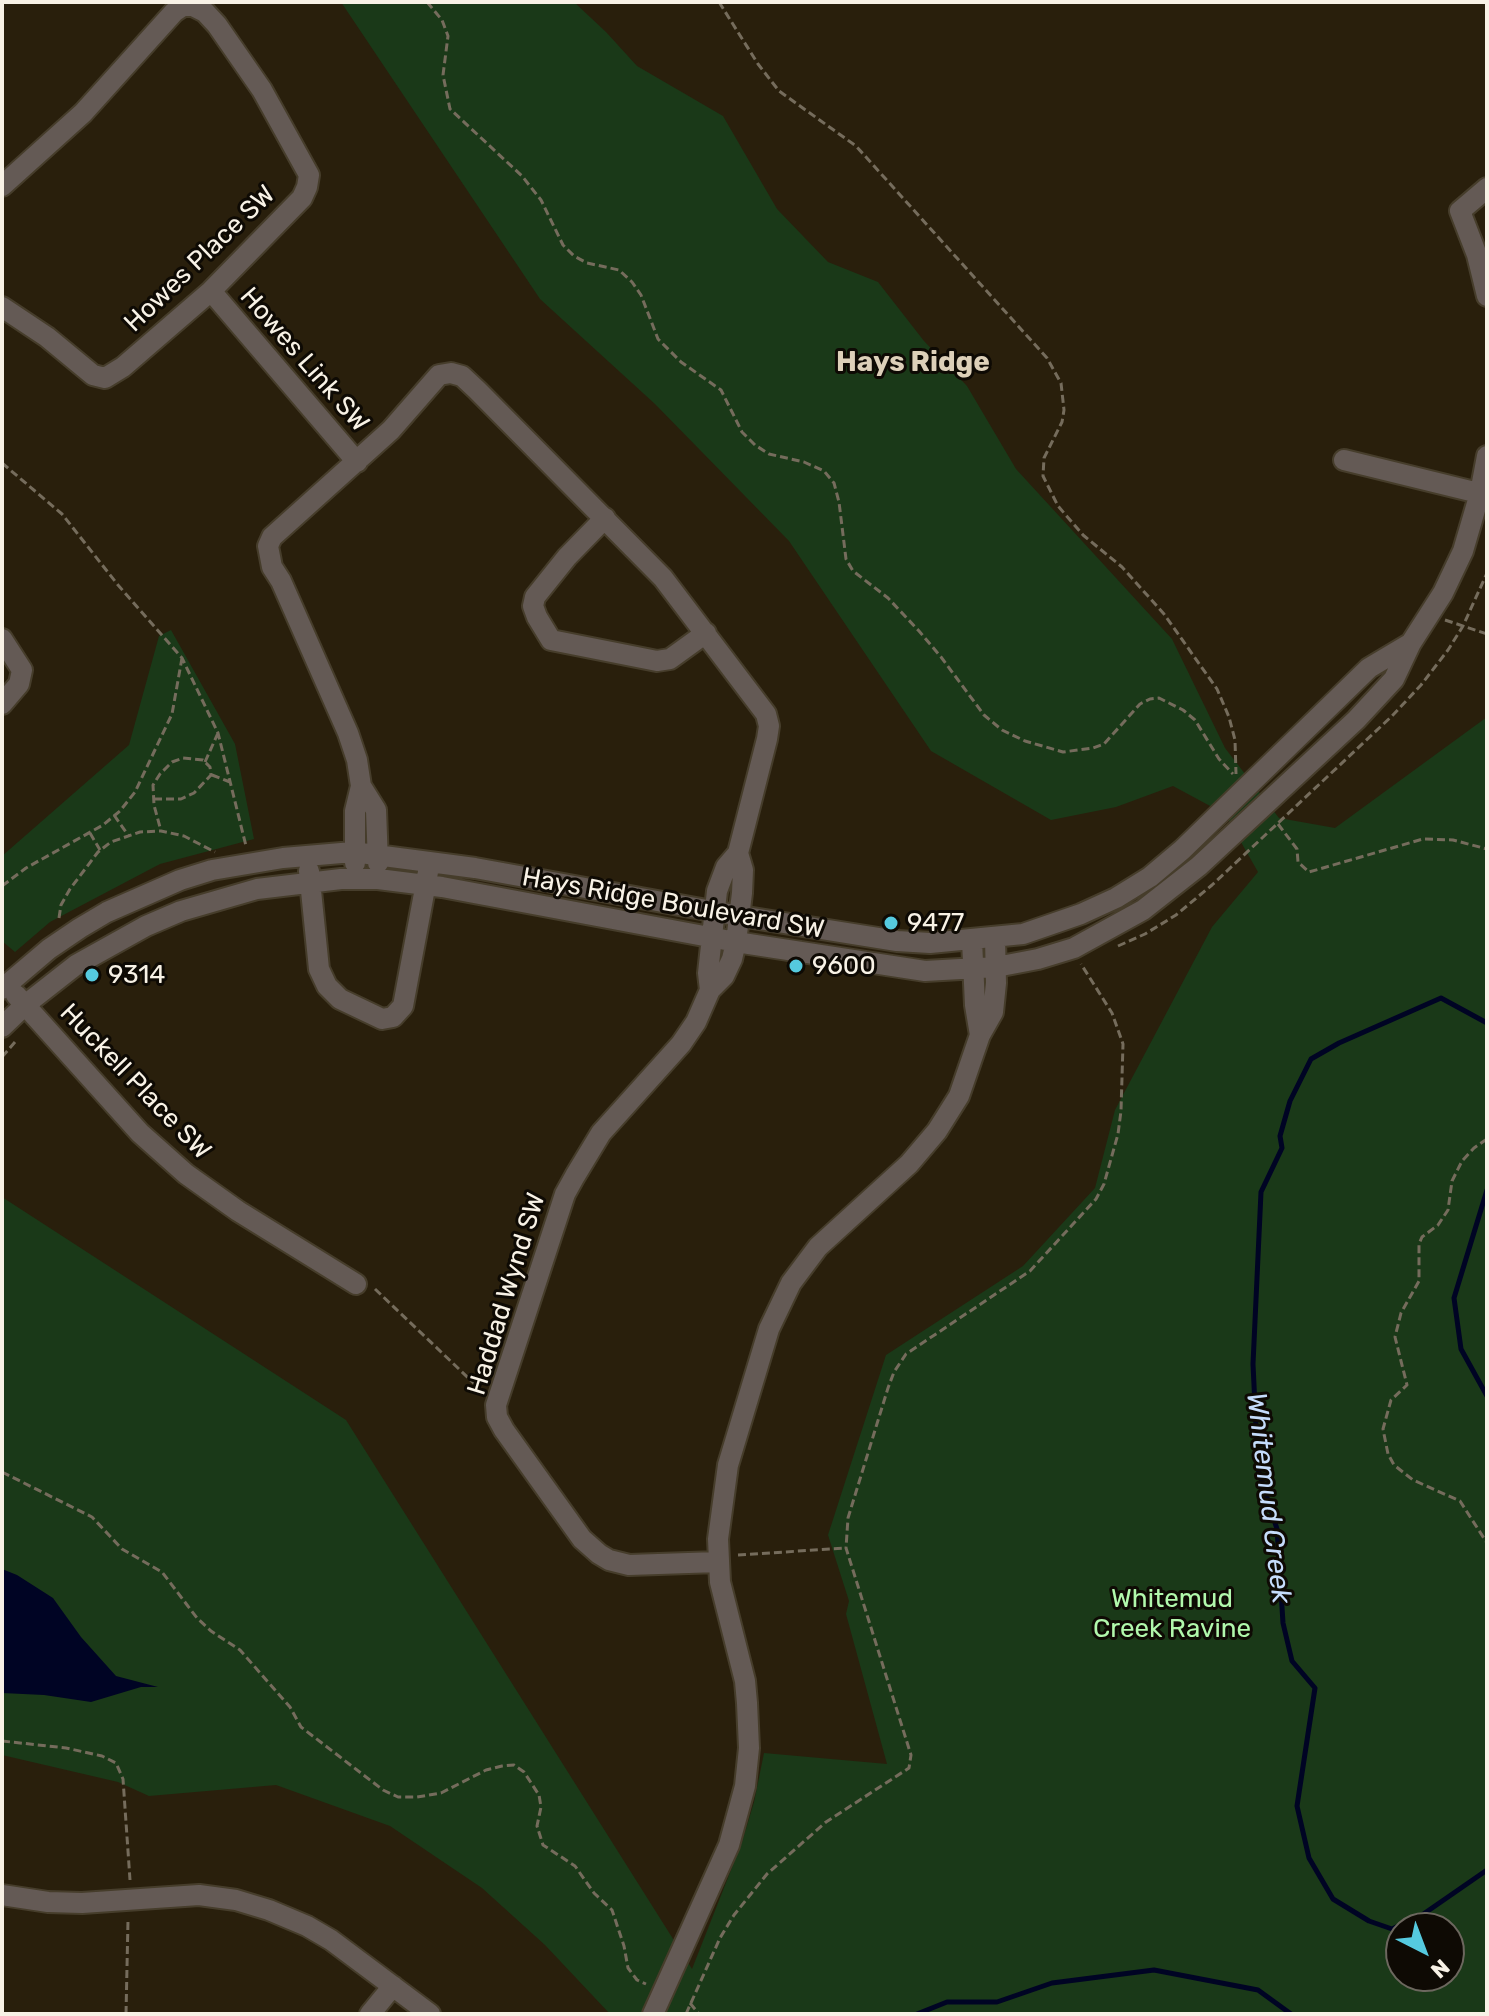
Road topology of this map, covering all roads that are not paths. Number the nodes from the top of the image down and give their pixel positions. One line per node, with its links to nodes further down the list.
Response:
1 (2, 186): 4 (street, Howes Place SW)
2 (1487, 188): 3 (street)
3 (1486, 287)
4 (211, 291): 5 (street, Howes Place SW); 8 (street, Howes Link SW)
5 (2, 307)
6 (1487, 456): 9 (street, Hays Ridge Boulevard SW)
7 (1344, 460): 9 (street)
8 (357, 462): 10 (street); 15 (street)
9 (1484, 494): 13 (street, Hays Ridge Boulevard SW)
10 (605, 518): 11 (street); 11 (street)
11 (706, 633): 18 (street)
12 (2, 639): 14 (street)
13 (1411, 643): 28 (street, Hays Ridge Boulevard SW); 31 (street, Hays Ridge Boulevard SW)
14 (2, 704)
15 (361, 786): 16 (street); 17 (street)
16 (353, 852): 17 (street, Hays Ridge Boulevard SW); 19 (street, Hays Ridge Boulevard SW); 21 (street)
17 (379, 853): 20 (street, Hays Ridge Boulevard SW); 22 (street)
18 (738, 853): 25 (street, Haddad Wynd SW); 26 (street, Haddad Wynd SW)
19 (308, 856): 23 (street); 33 (street, Hays Ridge Boulevard SW)
20 (430, 861): 24 (street); 25 (street, Hays Ridge Boulevard SW)
21 (356, 878): 22 (street, Hays Ridge Boulevard SW); 23 (street, Hays Ridge Boulevard SW)
22 (378, 879): 24 (street, Hays Ridge Boulevard SW)
23 (311, 882): 24 (street); 35 (street, Hays Ridge Boulevard SW)
24 (425, 885): 27 (street, Hays Ridge Boulevard SW)
25 (713, 911): 26 (street, Hays Ridge Boulevard SW); 27 (street, Haddad Wynd SW)
26 (740, 916): 29 (street, Hays Ridge Boulevard SW); 30 (street, Haddad Wynd SW)
27 (711, 937): 30 (street, Hays Ridge Boulevard SW); 34 (street, Haddad Wynd SW)
28 (995, 938): 29 (street, Hays Ridge Boulevard SW); 31 (street)
29 (972, 940): 32 (street)
30 (736, 942): 32 (street, Hays Ridge Boulevard SW); 34 (street, Haddad Wynd SW)
31 (996, 967): 32 (street, Hays Ridge Boulevard SW); 37 (street)
32 (974, 970): 37 (street)
33 (4, 985): 35 (street, Huckell Place SW)
34 (710, 990): 39 (street, Haddad Wynd SW)
35 (30, 1012): 36 (street, Hays Ridge Boulevard SW); 38 (street, Huckell Place SW)
36 (2, 1027)
37 (980, 1035): 39 (street)
38 (356, 1284)
39 (718, 1559): 44 (street)
40 (2, 1895): 41 (street)
41 (393, 1986): 42 (street); 43 (street)
42 (370, 2014)
43 (430, 2014)
44 (653, 2014)

